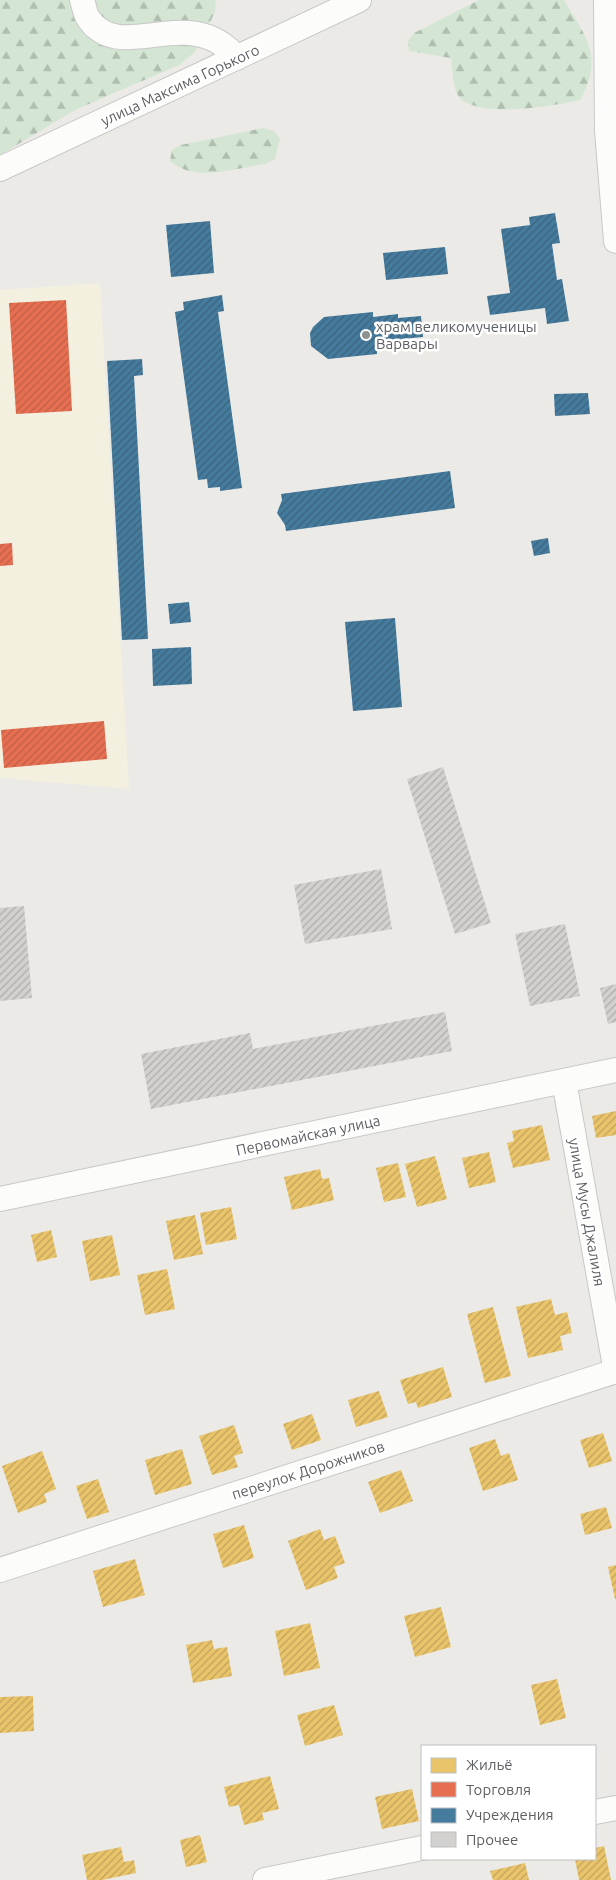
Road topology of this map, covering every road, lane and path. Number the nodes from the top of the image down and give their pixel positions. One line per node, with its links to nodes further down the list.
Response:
1 (82, 0): 4 (street)
2 (359, 0): 4 (street, улица Максима Горького)
3 (606, 0): 6 (street)
4 (237, 58): 5 (street, улица Максима Горького)
5 (0, 169)
6 (616, 241)
7 (616, 1070): 8 (street, Первомайская улица)
8 (564, 1081): 9 (street, Первомайская улица); 10 (street, улица Мусы Джалиля)
9 (0, 1199)
10 (616, 1371): 11 (street, переулок Дорожников)
11 (0, 1570)
12 (616, 1808): 13 (street)
13 (596, 1812)
14 (421, 1848): 15 (street)
15 (265, 1880)

